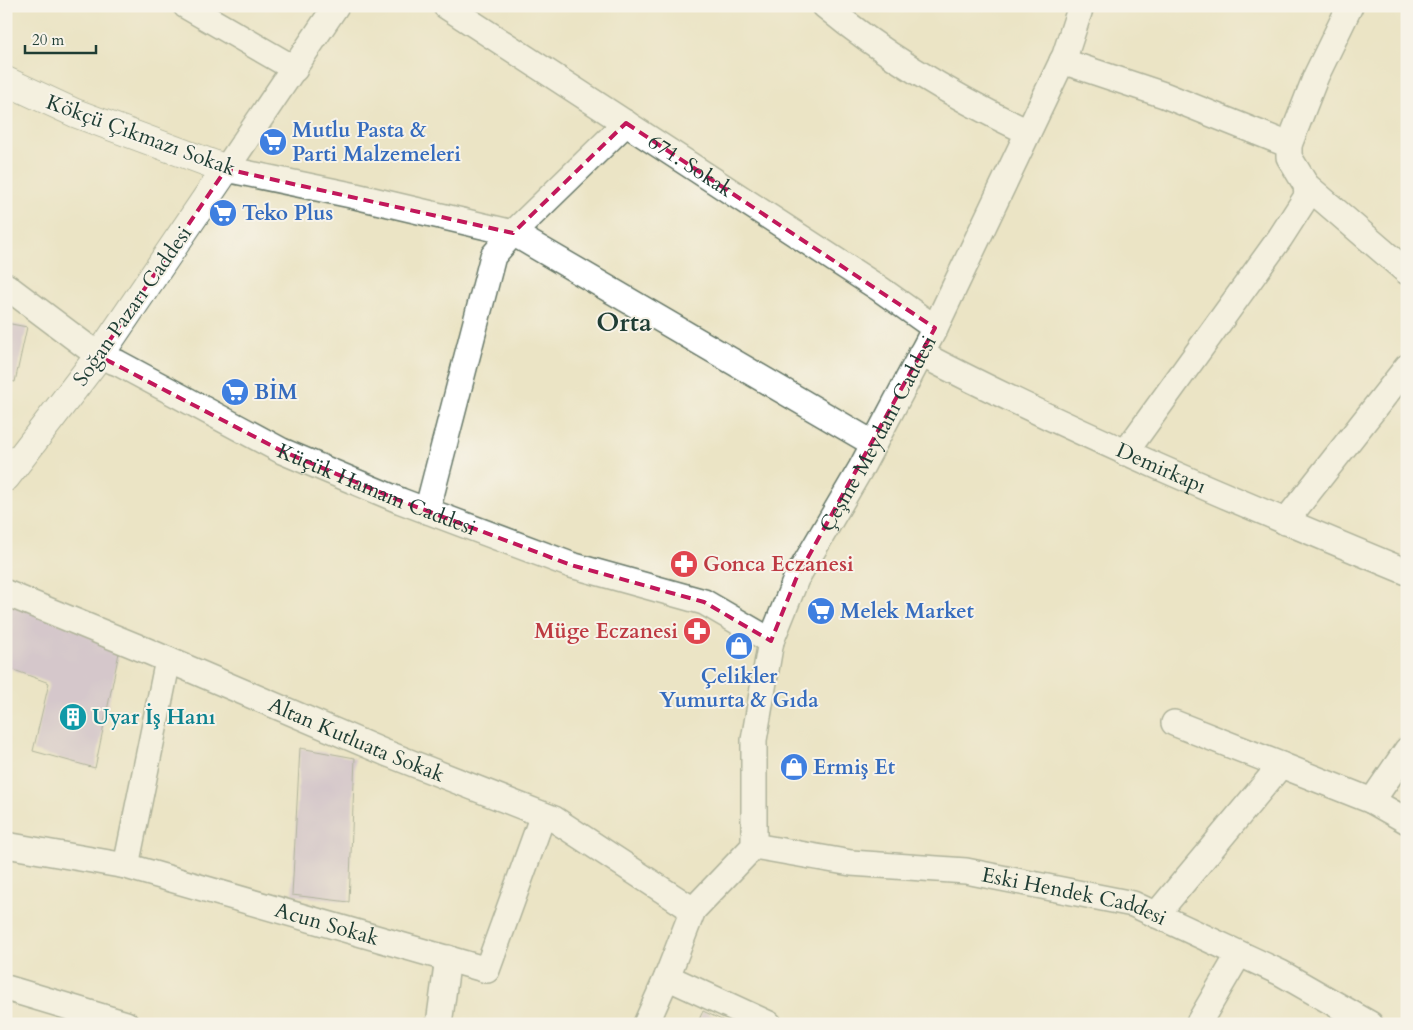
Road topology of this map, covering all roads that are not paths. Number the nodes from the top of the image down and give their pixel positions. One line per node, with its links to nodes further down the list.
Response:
1 (186, 6): 8 (street)
2 (336, 6): 8 (street, Soğan Pazarı Caddesi)
3 (446, 6): 10 (street, 671. Sokak)
4 (825, 6): 11 (street)
5 (1081, 6): 7 (street, Çeşme Meydanı Caddesi)
6 (1350, 6): 12 (street)
7 (1062, 61): 11 (street, Çeşme Meydanı Caddesi); 12 (street)
8 (295, 69): 13 (street, Soğan Pazarı Caddesi)
9 (6, 81): 13 (main road, Kökçü Çıkmazı Sokak)
10 (626, 123): 15 (street); 18 (street, 671. Sokak)
11 (1028, 132): 18 (street, Çeşme Meydanı Caddesi)
12 (1289, 146): 14 (street)
13 (226, 169): 15 (street, Kökçü Çıkmazı Sokak); 20 (main road, Soğan Pazarı Caddesi)
14 (1306, 185): 16 (street); 23 (street)
15 (513, 233): 22 (street, Kökçü Çıkmazı Sokak); 25 (street)
16 (1407, 272)
17 (6, 286): 20 (street, Küçük Hamam Caddesi)
18 (935, 328): 19 (street, Çeşme Meydanı Caddesi)
19 (922, 354): 22 (street, Çeşme Meydanı Caddesi); 23 (street, Demirkapı)
20 (99, 356): 24 (main road, Soğan Pazarı Caddesi); 25 (street, Küçük Hamam Caddesi)
21 (1407, 367): 26 (street)
22 (874, 444): 29 (street, Çeşme Meydanı Caddesi)
23 (1125, 452): 26 (street, Demirkapı)
24 (6, 477)
25 (427, 511): 29 (street, Küçük Hamam Caddesi)
26 (1285, 522): 27 (street, Demirkapı)
27 (1407, 572)
28 (6, 593): 30 (street, Altan Kutluata Sokak)
29 (771, 641): 38 (street, Çeşme Meydanı Caddesi)
30 (168, 660): 35 (street, Altan Kutluata Sokak); 39 (street)
31 (1174, 723): 33 (street)
32 (1407, 750): 34 (street)
33 (1281, 765): 34 (street); 41 (street)
34 (1372, 801): 36 (street)
35 (543, 814): 40 (street, Altan Kutluata Sokak); 43 (street, Acun Sokak)
36 (1407, 820)
37 (6, 845): 39 (street, Acun Sokak)
38 (754, 846): 40 (street); 41 (street, Eski Hendek Caddesi)
39 (126, 866): 43 (street, Acun Sokak)
40 (693, 910): 44 (street)
41 (1156, 915): 42 (street, Eski Hendek Caddesi)
42 (1239, 954): 50 (street); 51 (street, Eski Hendek Caddesi)
43 (448, 958): 47 (street)
44 (667, 977): 48 (street); 49 (street)
45 (6, 988): 46 (street)
46 (126, 1024)
47 (439, 1024)
48 (646, 1024)
49 (770, 1024)
50 (1198, 1024)
51 (1370, 1024)

